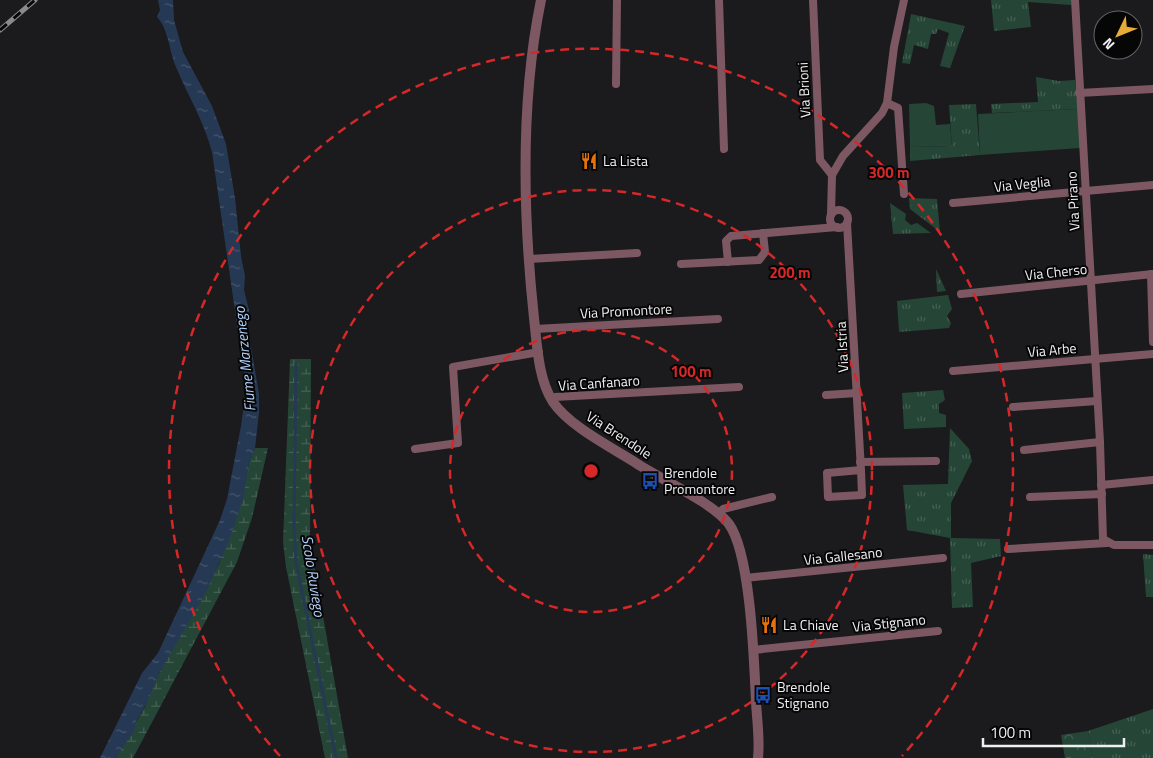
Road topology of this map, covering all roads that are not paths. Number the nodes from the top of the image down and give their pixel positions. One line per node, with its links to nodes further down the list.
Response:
1 (541, 0): 8 (street)
2 (544, 0): 8 (street)
3 (616, 0): 9 (street)
4 (719, 0): 13 (street)
5 (813, 0): 14 (street, Via Brioni)
6 (904, 0): 12 (street)
7 (1075, 0): 11 (street, Via Pirano)
8 (538, 11): 24 (street)
9 (616, 84)
10 (1153, 89): 11 (street)
11 (1079, 93): 16 (street, Via Pirano)
12 (887, 103): 14 (street); 17 (street)
13 (724, 149)
14 (832, 175): 19 (street)
15 (1153, 185): 16 (street, Via Veglia)
16 (1085, 190): 18 (street, Via Veglia); 28 (street, Via Pirano)
17 (904, 194)
18 (953, 203)
19 (831, 215): 20 (street); 21 (street)
20 (847, 223): 21 (street); 38 (street, Via Istria)
21 (837, 227): 22 (street)
22 (763, 233): 25 (street); 25 (street)
23 (637, 253): 24 (street)
24 (529, 259): 31 (street)
25 (728, 262): 26 (street)
26 (681, 264)
27 (1152, 274): 28 (street, Via Cherso); 32 (street)
28 (1090, 281): 29 (street, Via Cherso); 35 (street, Via Pirano)
29 (962, 294)
30 (718, 319): 31 (street, Via Promontore)
31 (535, 329): 33 (street)
32 (1153, 342)
33 (539, 352): 40 (street); 44 (street)
34 (1153, 354): 35 (street, Via Arbe)
35 (1094, 358): 36 (street, Via Arbe); 41 (street, Via Pirano)
36 (953, 372)
37 (739, 387): 40 (street, Via Canfanaro)
38 (857, 393): 39 (street); 47 (street, Via Istria)
39 (826, 395)
40 (551, 400): 53 (street, Via Brendole)
41 (1097, 400): 42 (street); 43 (street, Via Pirano)
42 (1012, 407)
43 (1100, 442): 45 (street); 49 (street, Via Pirano)
44 (415, 449)
45 (1024, 450)
46 (936, 461): 47 (street)
47 (861, 466): 47 (street, Via Istria)
48 (1153, 480): 49 (street)
49 (1101, 485): 50 (street, Via Pirano)
50 (1102, 494): 52 (street); 54 (street, Via Pirano)
51 (772, 497): 53 (street)
52 (1030, 497)
53 (718, 514): 58 (street, Via Brendole)
54 (1107, 542): 55 (street); 56 (street)
55 (1153, 545)
56 (1008, 549)
57 (943, 558): 58 (street, Via Gallesano)
58 (745, 578): 60 (street, Via Brendole)
59 (938, 631): 60 (street, Via Stignano)
60 (753, 650): 61 (street, Via Brendole)
61 (758, 758)

